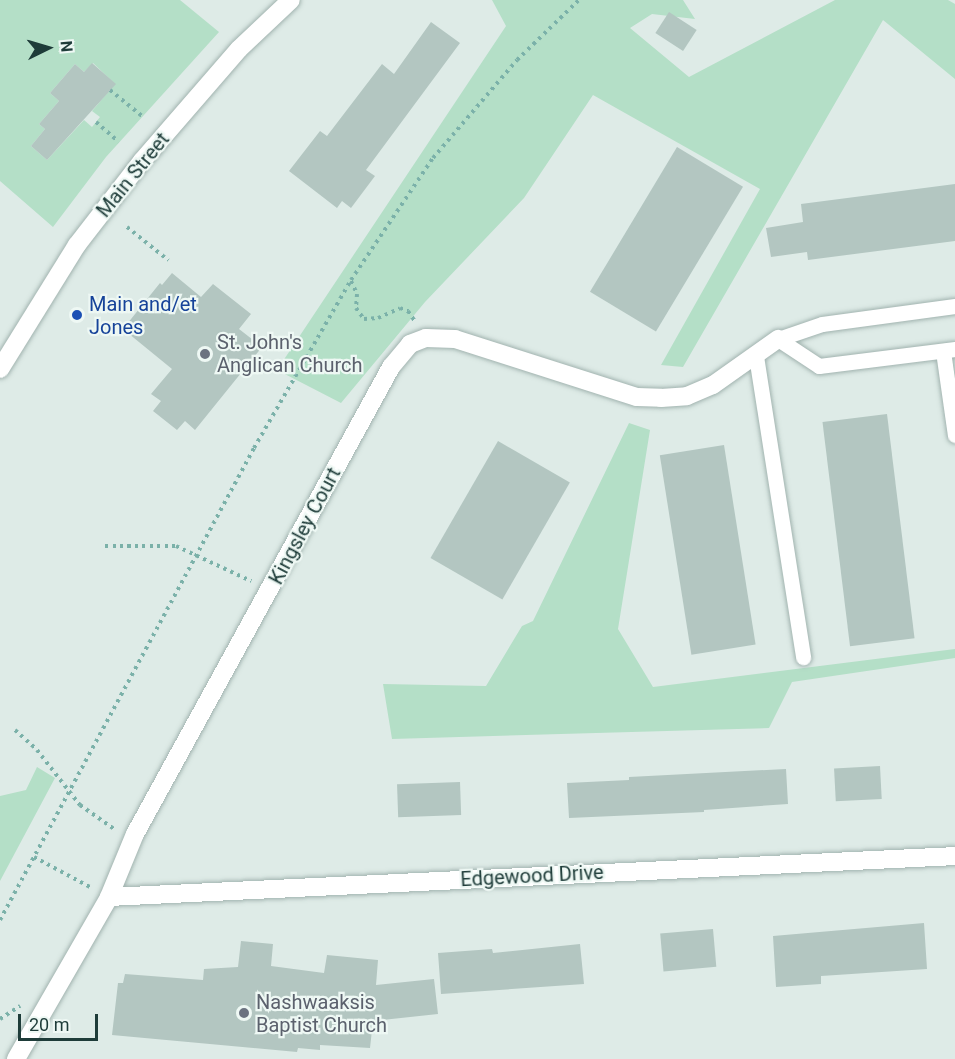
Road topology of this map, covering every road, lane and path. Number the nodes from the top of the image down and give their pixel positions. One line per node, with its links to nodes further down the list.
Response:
1 (291, 0): 15 (street, Main Street)
2 (579, 0): 9 (path)
3 (110, 90): 4 (path)
4 (142, 116)
5 (96, 122): 6 (path)
6 (119, 142)
7 (127, 227): 8 (path)
8 (168, 260)
9 (351, 280): 11 (path); 18 (path)
10 (955, 306): 12 (lane)
11 (426, 338): 14 (street); 19 (street, Kingsley Court)
12 (778, 339): 13 (lane); 14 (street)
13 (949, 350): 16 (lane)
14 (756, 356): 20 (lane)
15 (1, 363)
16 (955, 435)
17 (105, 546): 18 (path)
18 (197, 555): 19 (path); 22 (path)
19 (270, 591): 23 (street, Kingsley Court)
20 (803, 657)
21 (15, 730): 22 (path)
22 (69, 790): 23 (path); 25 (path)
23 (132, 842): 26 (street, Kingsley Court)
24 (955, 856): 26 (street, Edgewood Drive)
25 (34, 857): 26 (path); 27 (path)
26 (109, 897): 28 (street, Kingsley Court)
27 (0, 920)
28 (16, 1059)

